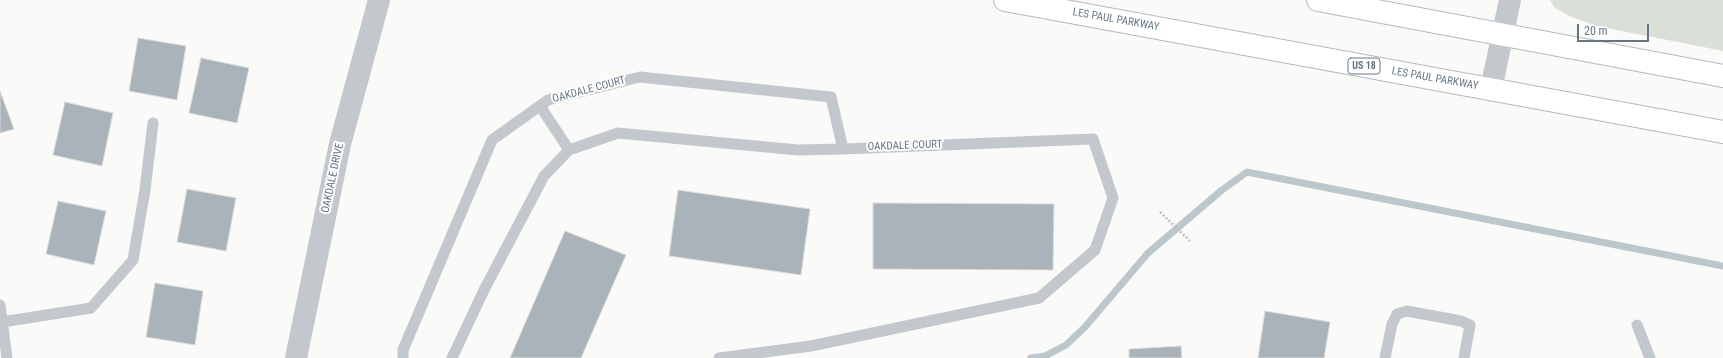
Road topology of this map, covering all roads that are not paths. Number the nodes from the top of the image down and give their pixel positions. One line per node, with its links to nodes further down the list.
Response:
1 (379, 0): 17 (street, OAKDALE DRIVE)
2 (1004, 0): 7 (main road, LES PAUL PARKWAY / US 18)
3 (1318, 0): 5 (main road)
4 (1510, 0): 5 (street)
5 (1503, 34): 6 (main road); 7 (street)
6 (1723, 76)
7 (1491, 90): 10 (main road, LES PAUL PARKWAY / US 18)
8 (540, 106): 11 (lane, OAKDALE COURT); 12 (lane); 18 (lane, OAKDALE COURT)
9 (153, 123): 14 (lane)
10 (1723, 132)
11 (843, 149): 12 (lane); 20 (lane, OAKDALE COURT)
12 (569, 150): 19 (lane)
13 (0, 305): 14 (lane)
14 (2, 322): 16 (lane)
15 (1637, 326): 23 (lane)
16 (7, 358)
17 (296, 358)
18 (403, 358)
19 (452, 358)
20 (719, 358)
21 (1385, 358): 22 (lane)
22 (1464, 358)
23 (1650, 358)

